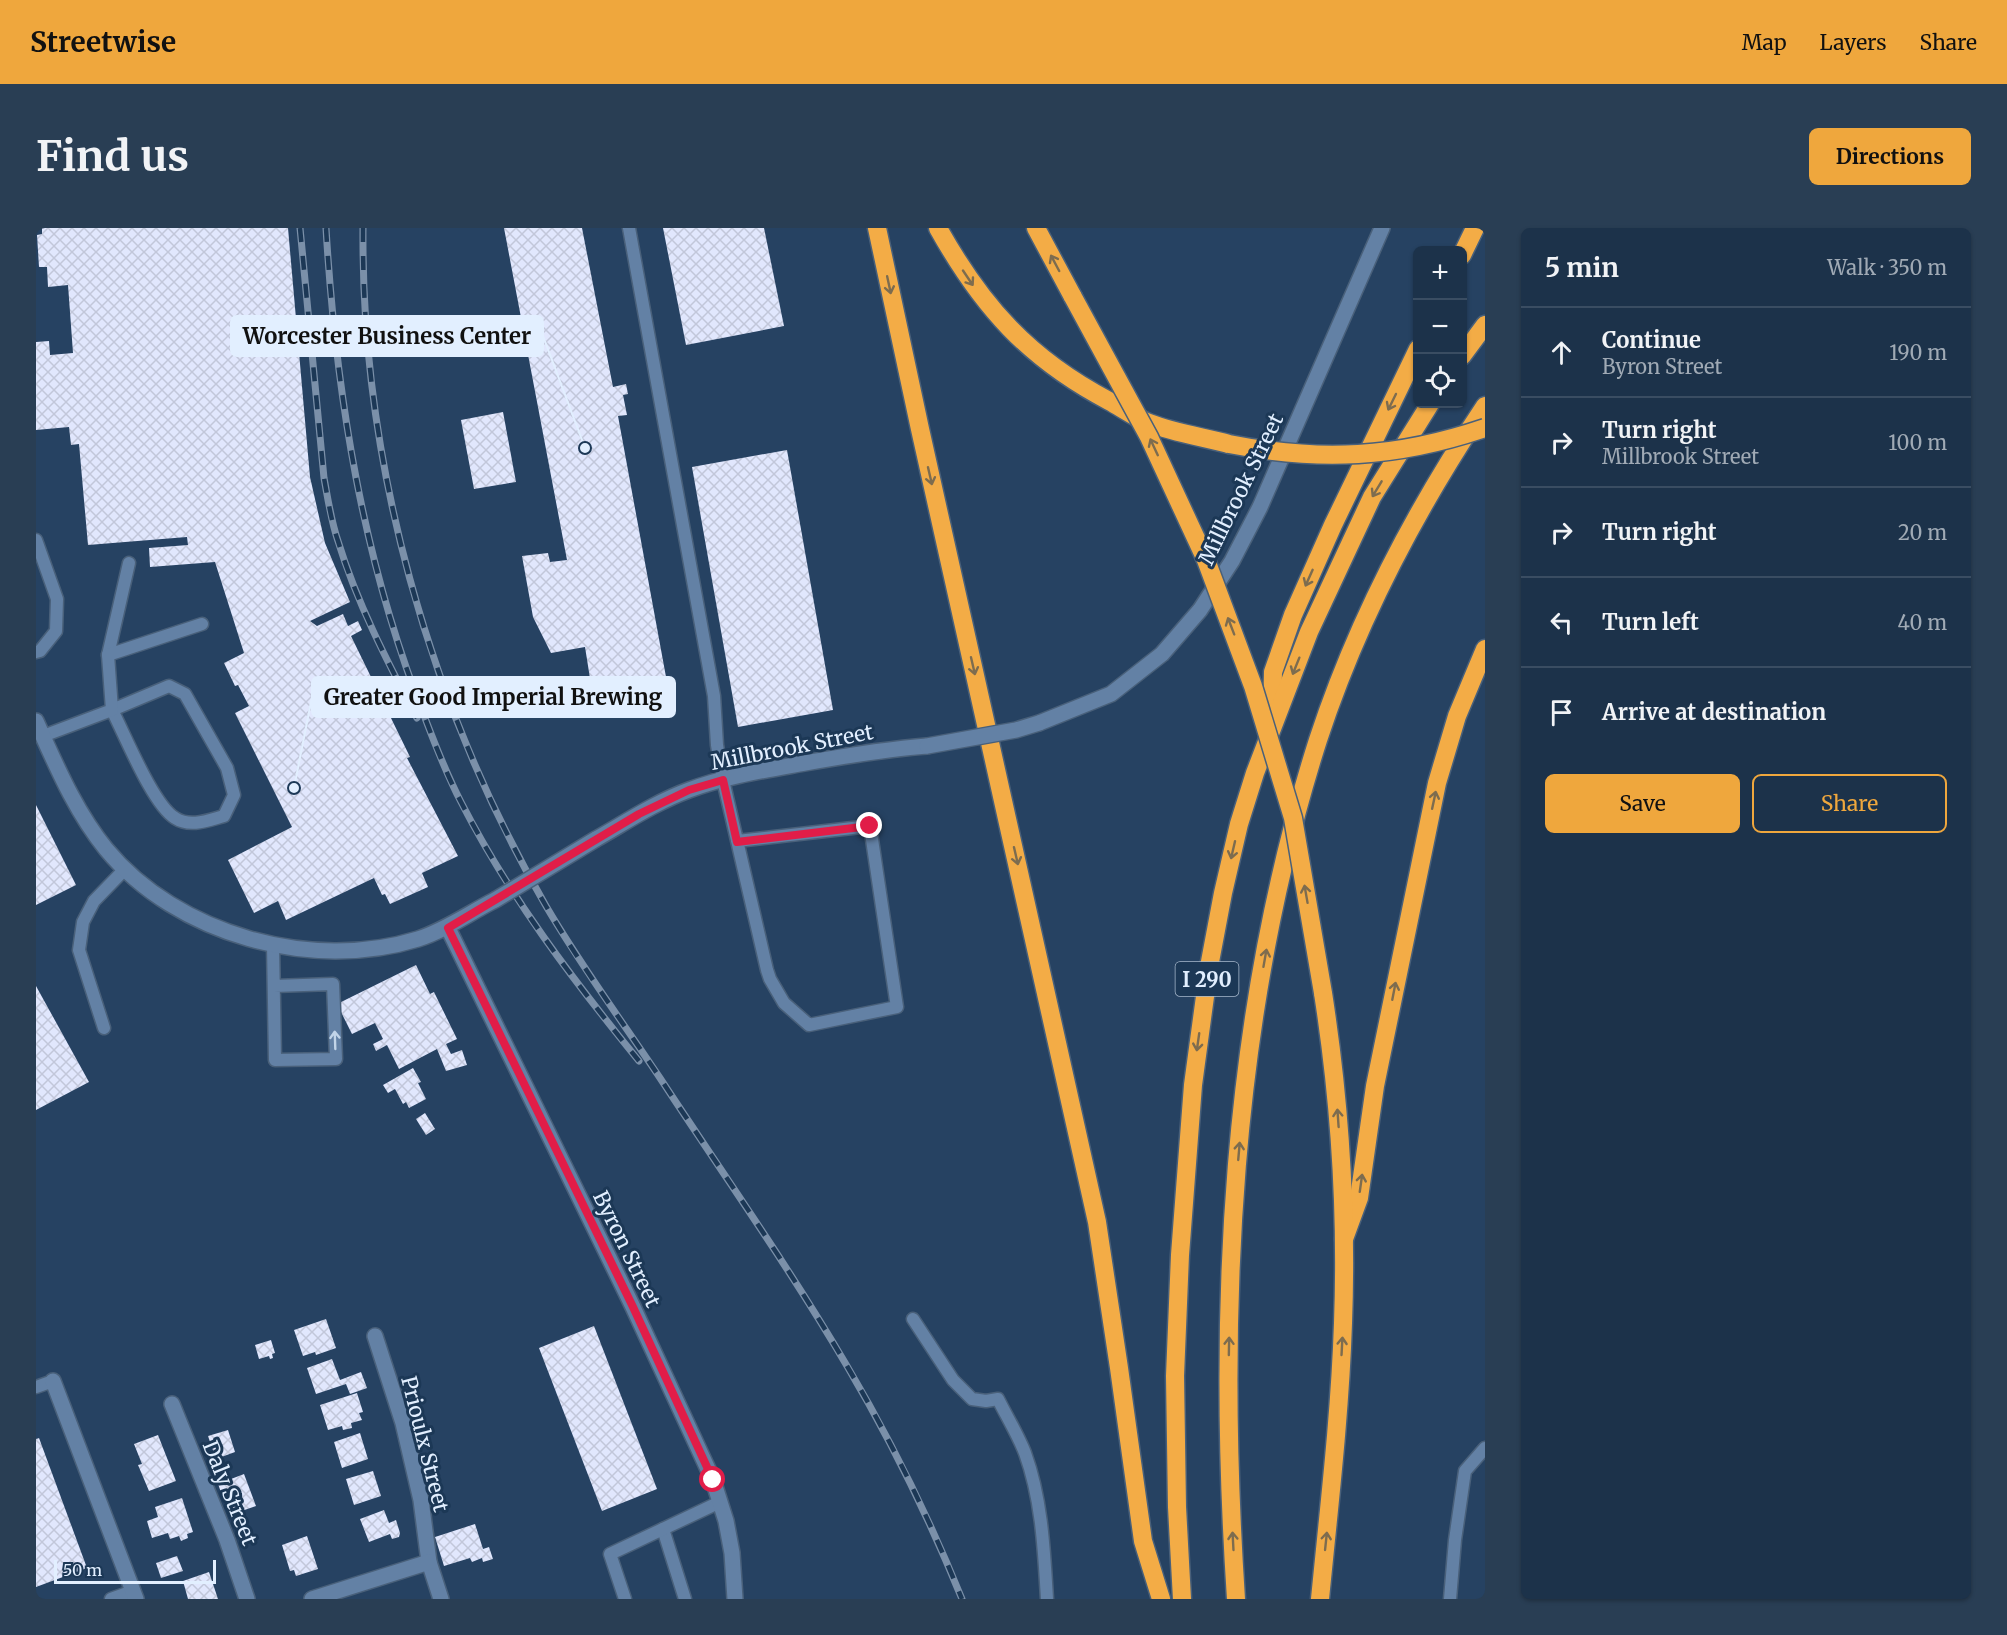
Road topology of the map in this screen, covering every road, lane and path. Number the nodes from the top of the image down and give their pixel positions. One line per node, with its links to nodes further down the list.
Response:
1 (629, 228): 24 (lane)
2 (877, 228): 50 (highway, one-way to 50)
3 (938, 228): 13 (highway, one-way to 13, bridge)
4 (1036, 228): 31 (highway, one-way to 4, bridge)
5 (1382, 228): 24 (main road, Millbrook Street, bridge)
6 (1476, 228): 7 (highway)
7 (1467, 246)
8 (1485, 325): 10 (highway)
9 (1416, 354): 22 (highway, one-way to 22)
10 (1463, 354)
11 (1485, 406): 52 (highway, I 290, one-way to 11)
12 (1428, 408): 22 (highway, I 290, one-way to 22)
13 (1485, 428)
14 (36, 540): 18 (lane)
15 (129, 563): 19 (lane)
16 (202, 624): 19 (lane)
17 (1485, 649): 31 (highway, one-way to 17)
18 (36, 652)
19 (108, 655): 20 (lane)
20 (112, 710): 20 (lane); 23 (lane)
21 (36, 721): 23 (main road, Millbrook Street)
22 (1272, 726): 51 (highway, I 290, one-way to 51)
23 (39, 737): 26 (main road, Millbrook Street)
24 (723, 780): 25 (lane); 27 (main road, Millbrook Street, bridge)
25 (737, 842): 25 (lane)
26 (125, 869): 28 (main road, Millbrook Street); 30 (lane)
27 (448, 928): 28 (main road, Millbrook Street); 38 (main road, Byron Street)
28 (273, 945): 29 (lane)
29 (274, 986): 29 (lane, one-way to 29)
30 (104, 1029)
31 (1344, 1239): 53 (highway, one-way to 31)
32 (913, 1319): 49 (lane)
33 (375, 1336): 40 (main road, Prioulx Street)
34 (53, 1381): 35 (lane); 41 (main road)
35 (36, 1387)
36 (172, 1404): 43 (main road, Daly Street)
37 (1485, 1448): 54 (lane)
38 (720, 1502): 39 (lane); 48 (main road, Byron Street)
39 (663, 1529): 46 (lane); 47 (lane)
40 (429, 1562): 44 (main road); 45 (main road, Prioulx Street)
41 (134, 1595): 42 (lane)
42 (111, 1599)
43 (248, 1599)
44 (312, 1599)
45 (441, 1599)
46 (626, 1599)
47 (685, 1599)
48 (735, 1599)
49 (1047, 1599)
50 (1161, 1599)
51 (1182, 1599)
52 (1236, 1599)
53 (1320, 1599)
54 (1450, 1599)

